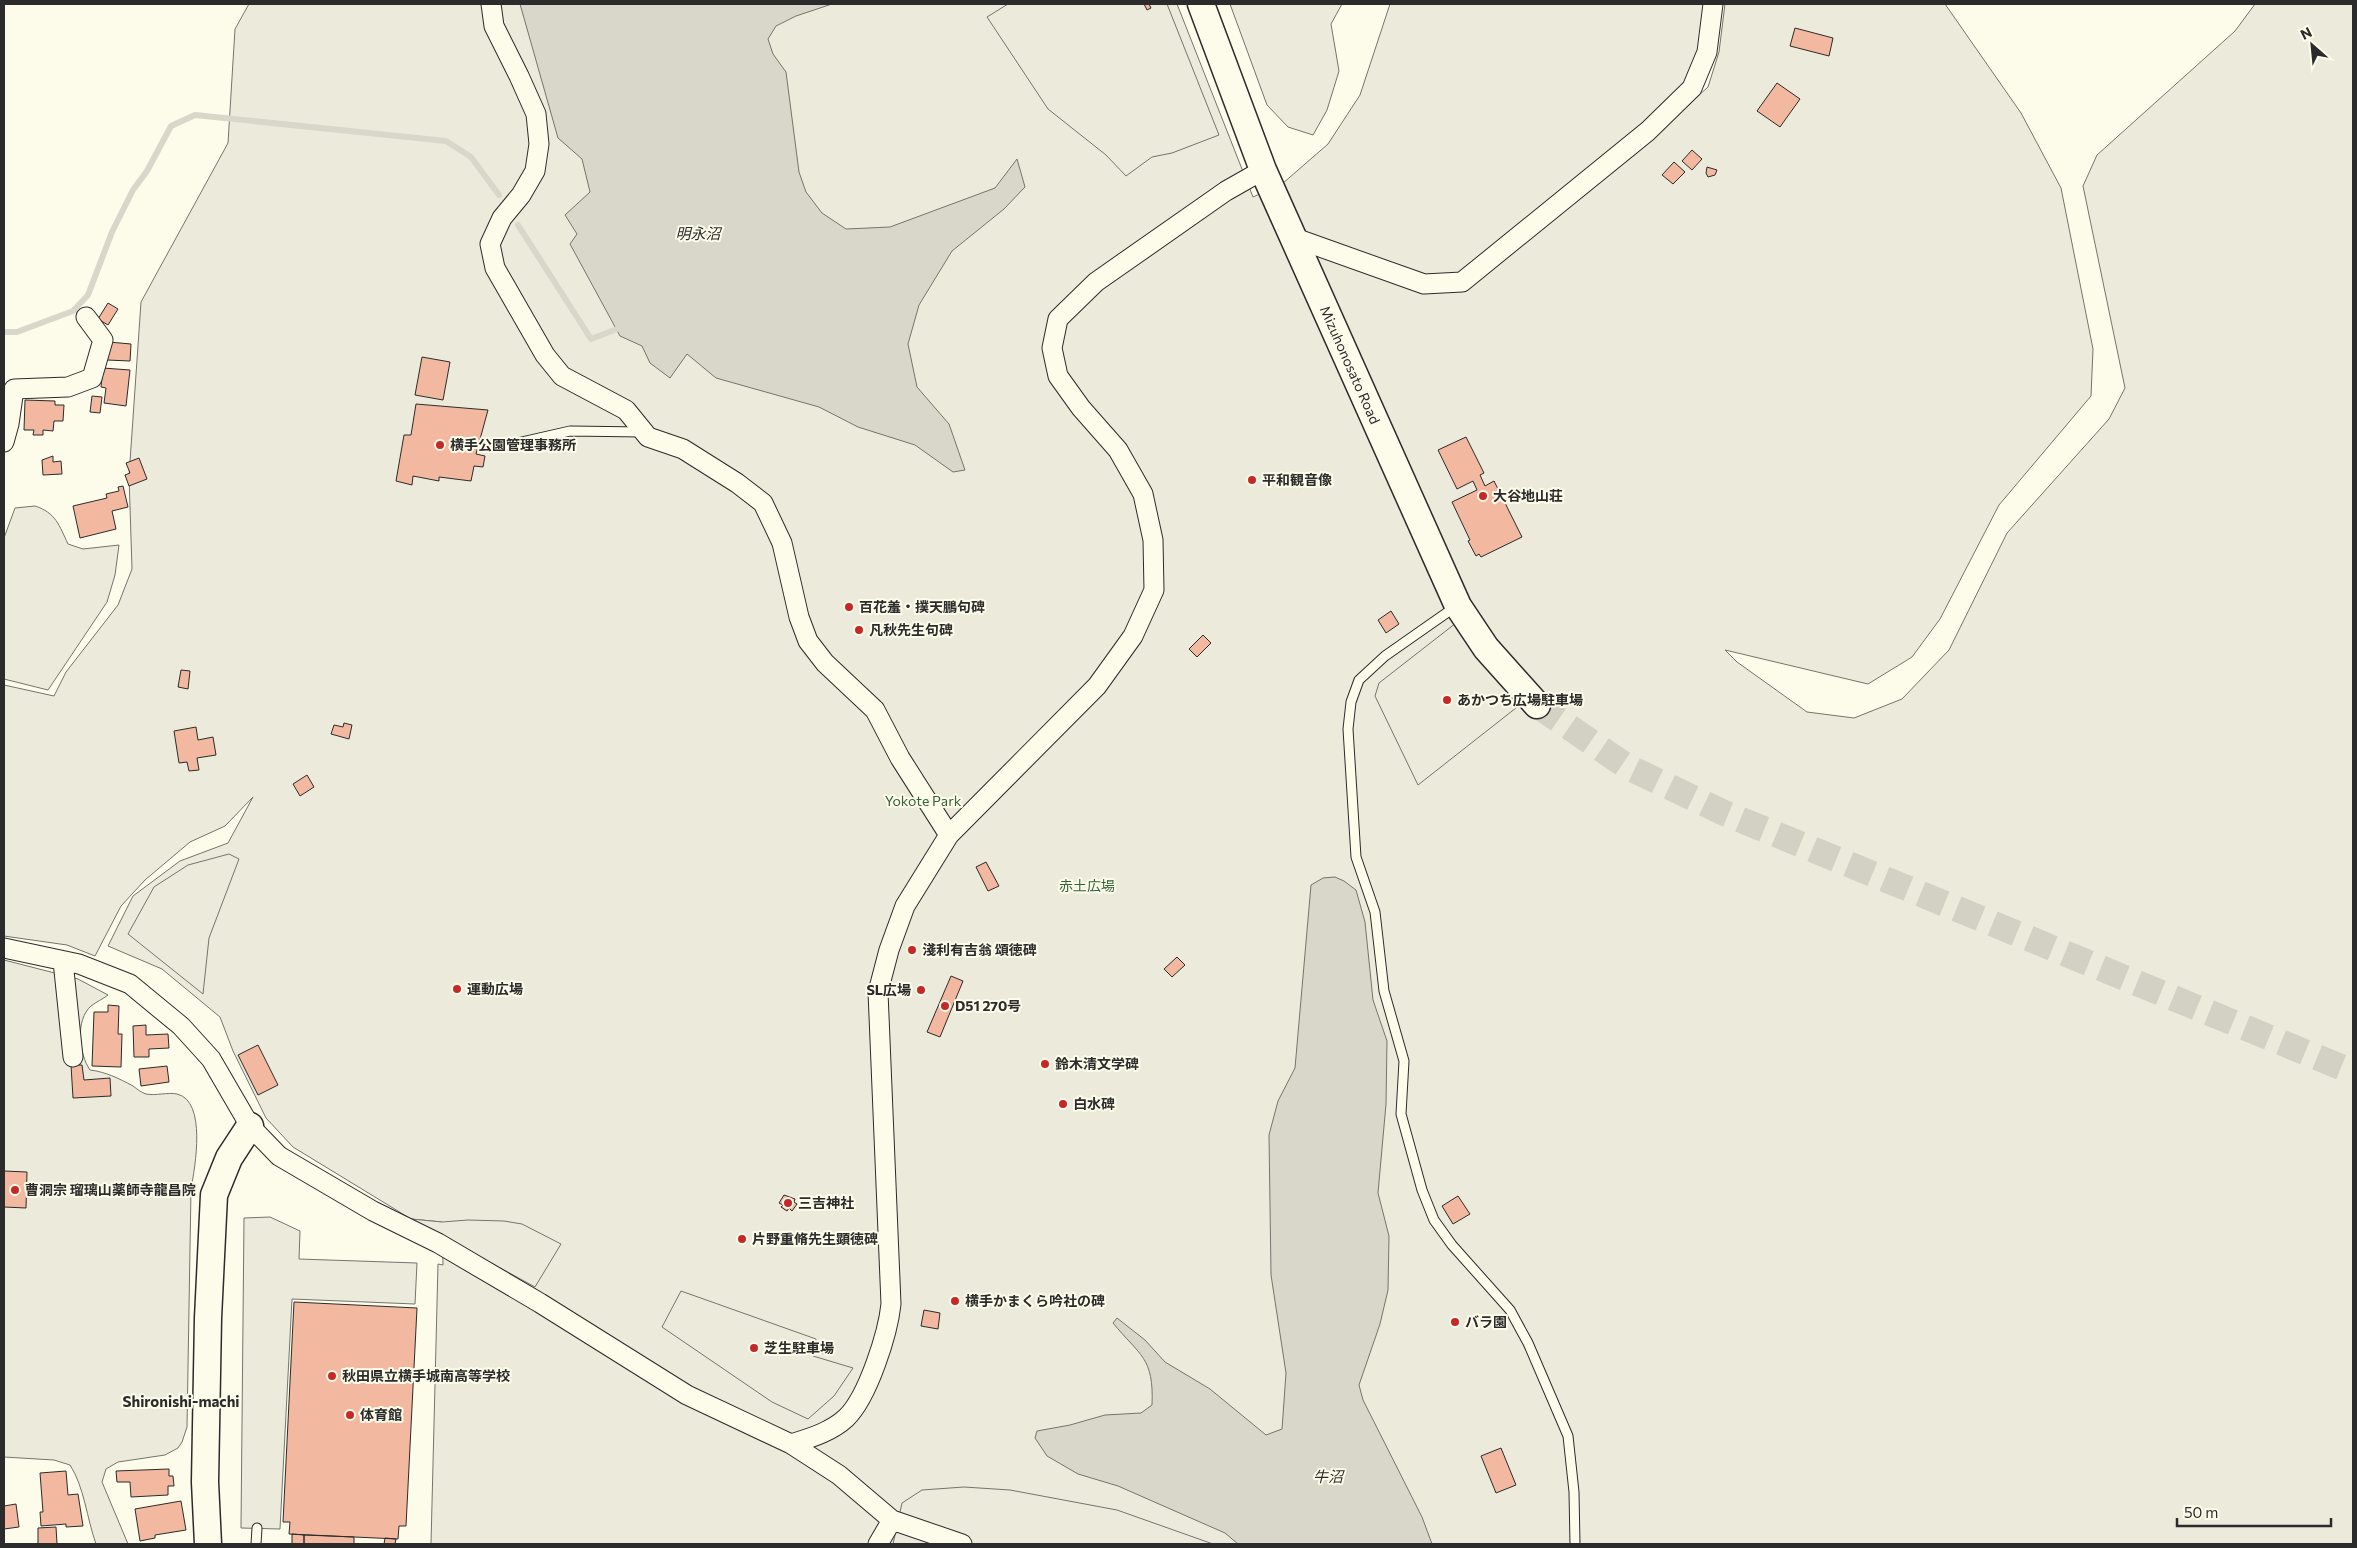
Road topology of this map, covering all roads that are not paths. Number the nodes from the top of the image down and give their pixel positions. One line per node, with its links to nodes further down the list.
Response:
1 (490, 4): 7 (street)
2 (1201, 4): 4 (street, Mizuhonosato Road)
3 (1713, 4): 5 (street)
4 (1263, 170): 5 (street, Mizuhonosato Road); 12 (street)
5 (1292, 237): 10 (street, Mizuhonosato Road)
6 (86, 318): 8 (street)
7 (643, 432): 9 (lane); 12 (street)
8 (4, 442)
9 (509, 445)
10 (1458, 606): 11 (street, Mizuhonosato Road); 24 (lane)
11 (1537, 705)
12 (949, 834): 17 (street)
13 (4, 948): 14 (street)
14 (63, 961): 15 (street); 16 (street)
15 (73, 1057)
16 (250, 1126): 17 (street); 20 (street)
17 (791, 1444): 18 (street)
18 (892, 1520): 22 (street); 23 (street)
19 (257, 1528): 21 (lane)
20 (208, 1544)
21 (256, 1544)
22 (878, 1544)
23 (962, 1544)
24 (1575, 1544)

